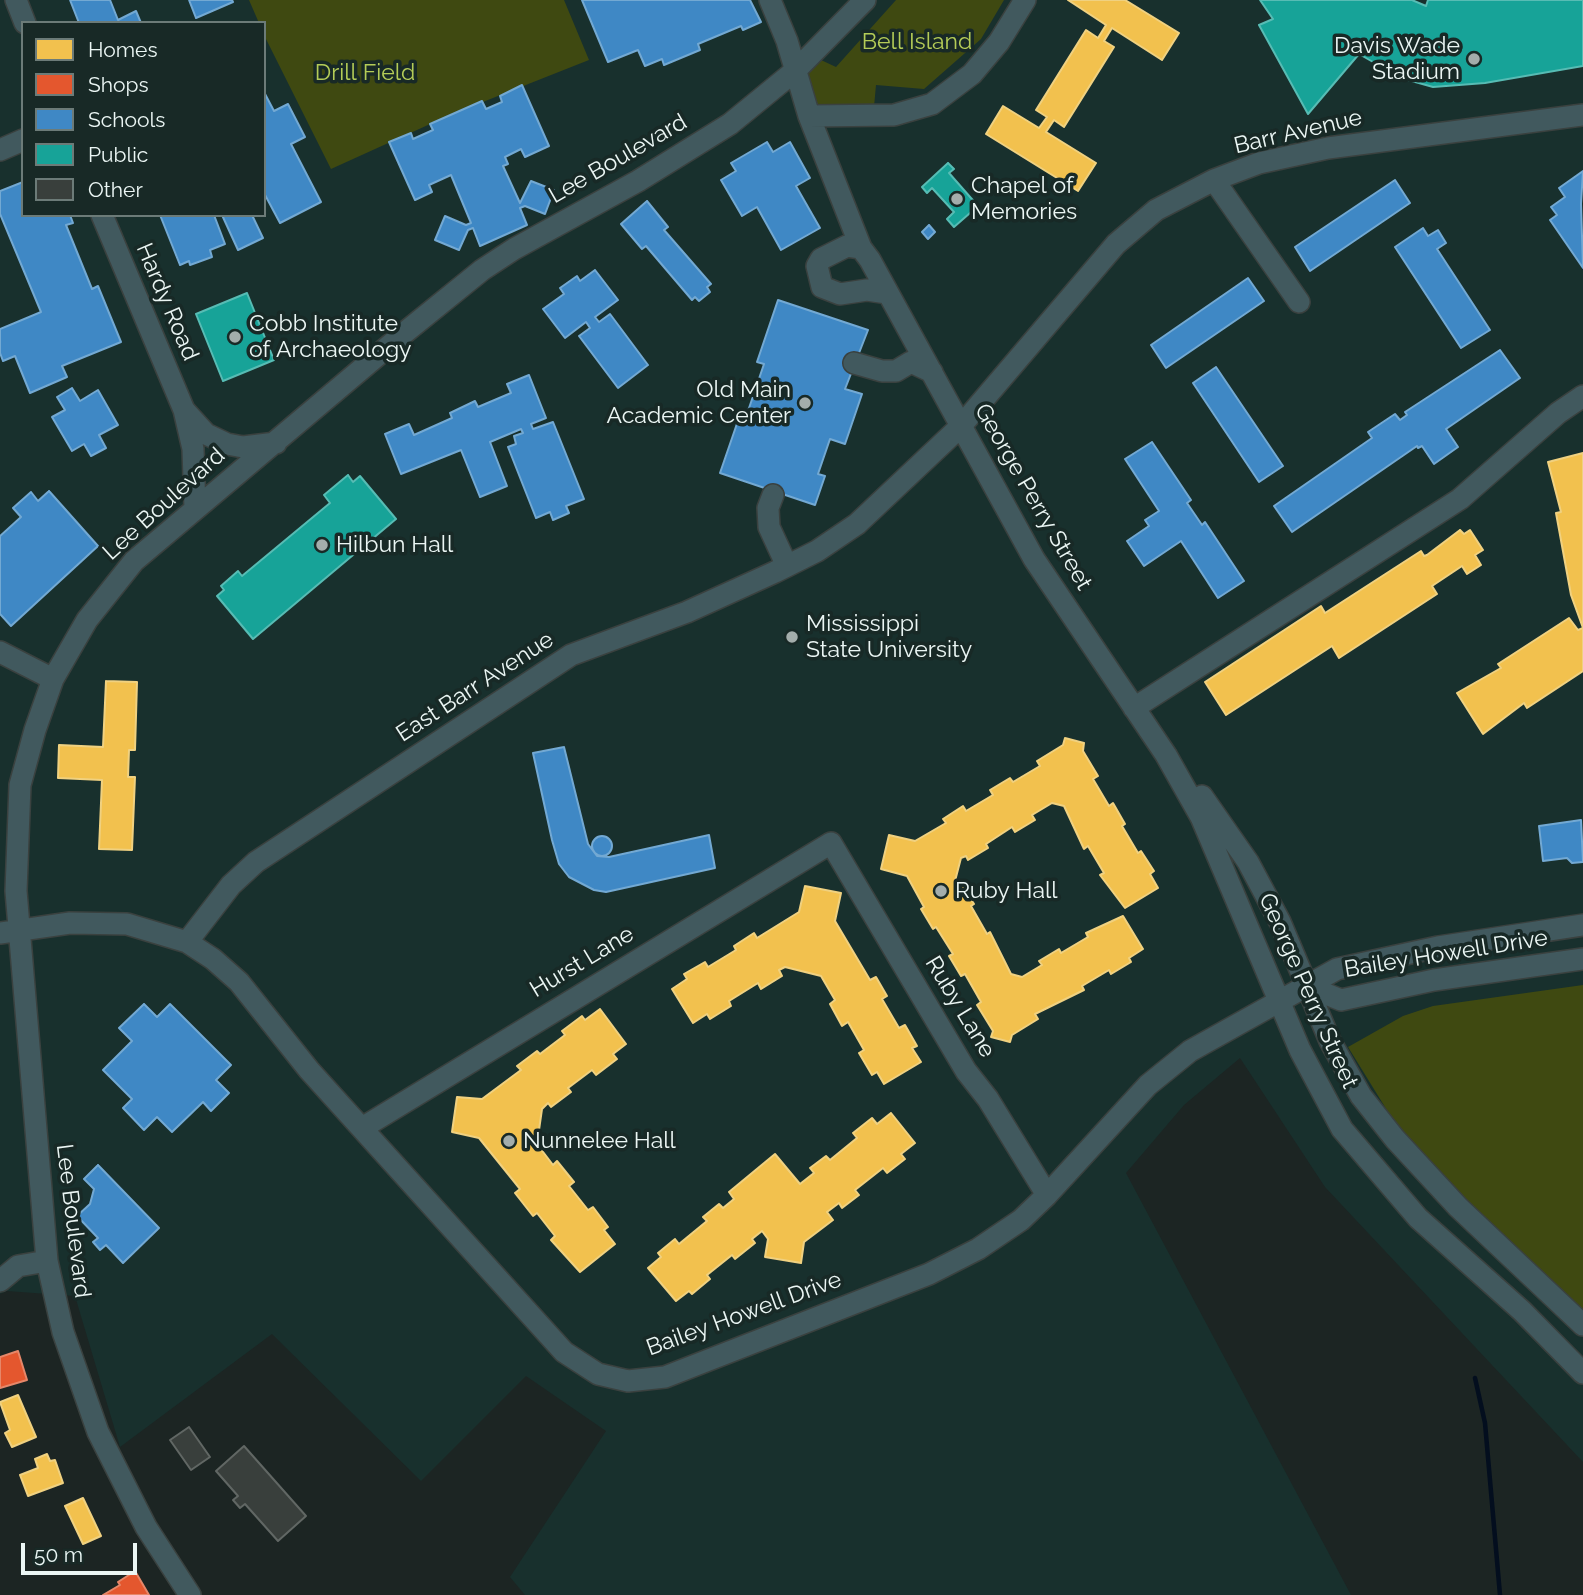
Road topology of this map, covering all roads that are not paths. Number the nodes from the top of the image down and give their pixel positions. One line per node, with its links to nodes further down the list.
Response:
1 (16, 0): 5 (street)
2 (770, 0): 6 (street, George Perry Street)
3 (865, 0): 6 (street, Lee Boulevard)
4 (1025, 0): 8 (street)
5 (24, 21)
6 (796, 70): 8 (street, George Perry Street); 21 (street, Lee Boulevard)
7 (1583, 115): 11 (street, Barr Avenue)
8 (809, 116): 13 (street, George Perry Street)
9 (21, 141): 10 (street)
10 (0, 150)
11 (1214, 180): 15 (street); 20 (street, Barr Avenue)
12 (103, 217): 19 (street, Hardy Road)
13 (860, 248): 14 (street, George Perry Street); 14 (street)
14 (887, 293): 17 (street, George Perry Street)
15 (1299, 302)
16 (854, 363): 17 (street)
17 (932, 372): 20 (street, George Perry Street)
18 (1583, 396): 27 (street)
19 (184, 410): 21 (street, Hardy Road); 23 (street, Hardy Road)
20 (961, 426): 24 (street, East Barr Avenue); 27 (street, George Perry Street)
21 (276, 443): 23 (street, Lee Boulevard)
22 (773, 495): 24 (street)
23 (195, 509): 26 (street, Lee Boulevard)
24 (786, 566): 32 (street, East Barr Avenue)
25 (0, 652): 26 (street)
26 (53, 679): 31 (street, Lee Boulevard)
27 (1134, 708): 28 (street, George Perry Street)
28 (1166, 755): 34 (street, George Perry Street); 35 (street, George Perry Street)
29 (831, 843): 36 (street, Hurst Lane); 37 (street, Ruby Lane)
30 (1583, 925): 34 (street, Bailey Howell Drive)
31 (10, 932): 32 (street); 38 (street, Lee Boulevard)
32 (187, 942): 36 (street, Bailey Howell Drive)
33 (1583, 959): 34 (street, Bailey Howell Drive)
34 (1309, 987): 35 (street, Bailey Howell Drive); 40 (street, George Perry Street)
35 (1278, 1000): 37 (street, Bailey Howell Drive); 41 (street, George Perry Street)
36 (362, 1128): 37 (street, Bailey Howell Drive)
37 (1047, 1195)
38 (47, 1261): 39 (street); 42 (street, Lee Boulevard)
39 (0, 1281)
40 (1583, 1325)
41 (1583, 1373)
42 (190, 1595)

